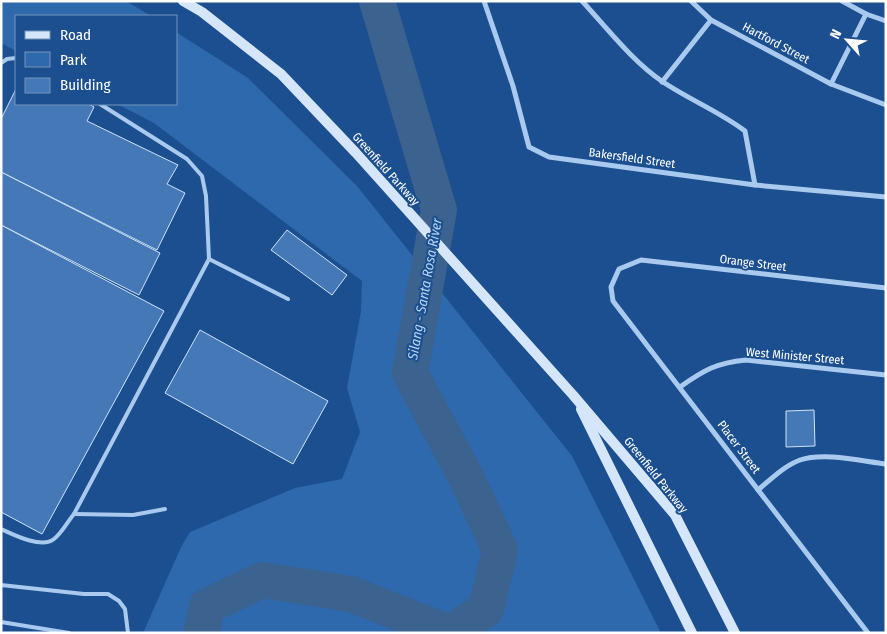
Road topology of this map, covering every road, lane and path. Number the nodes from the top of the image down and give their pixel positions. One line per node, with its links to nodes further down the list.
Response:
1 (183, 1): 23 (main road, Greenfield Parkway)
2 (484, 1): 15 (street, Bakersfield Street)
3 (582, 1): 11 (street)
4 (691, 1): 7 (street, Hartford Street)
5 (842, 1): 6 (street)
6 (866, 14): 8 (street); 12 (street)
7 (711, 20): 11 (street); 12 (street, Hartford Street)
8 (886, 21)
9 (15, 58): 10 (lane)
10 (1, 63)
11 (662, 82): 15 (street)
12 (831, 84): 14 (street, Hartford Street)
13 (102, 105): 17 (lane)
14 (886, 105)
15 (755, 185): 16 (street, Bakersfield Street)
16 (886, 197)
17 (209, 259): 20 (lane); 27 (lane)
18 (619, 269): 19 (street, Orange Street); 22 (street, Placer Street)
19 (886, 288)
20 (288, 299)
21 (886, 376): 22 (street, West Minister Street)
22 (680, 387): 25 (street, Placer Street)
23 (573, 395): 33 (main road, Greenfield Parkway); 34 (main road, Greenfield Parkway)
24 (886, 464): 25 (street)
25 (758, 490): 35 (street, Placer Street)
26 (165, 510): 27 (lane)
27 (74, 514): 28 (lane)
28 (1, 529)
29 (1, 585): 32 (lane)
30 (1, 622): 31 (lane)
31 (69, 633)
32 (128, 633)
33 (692, 633)
34 (735, 633)
35 (868, 633)

